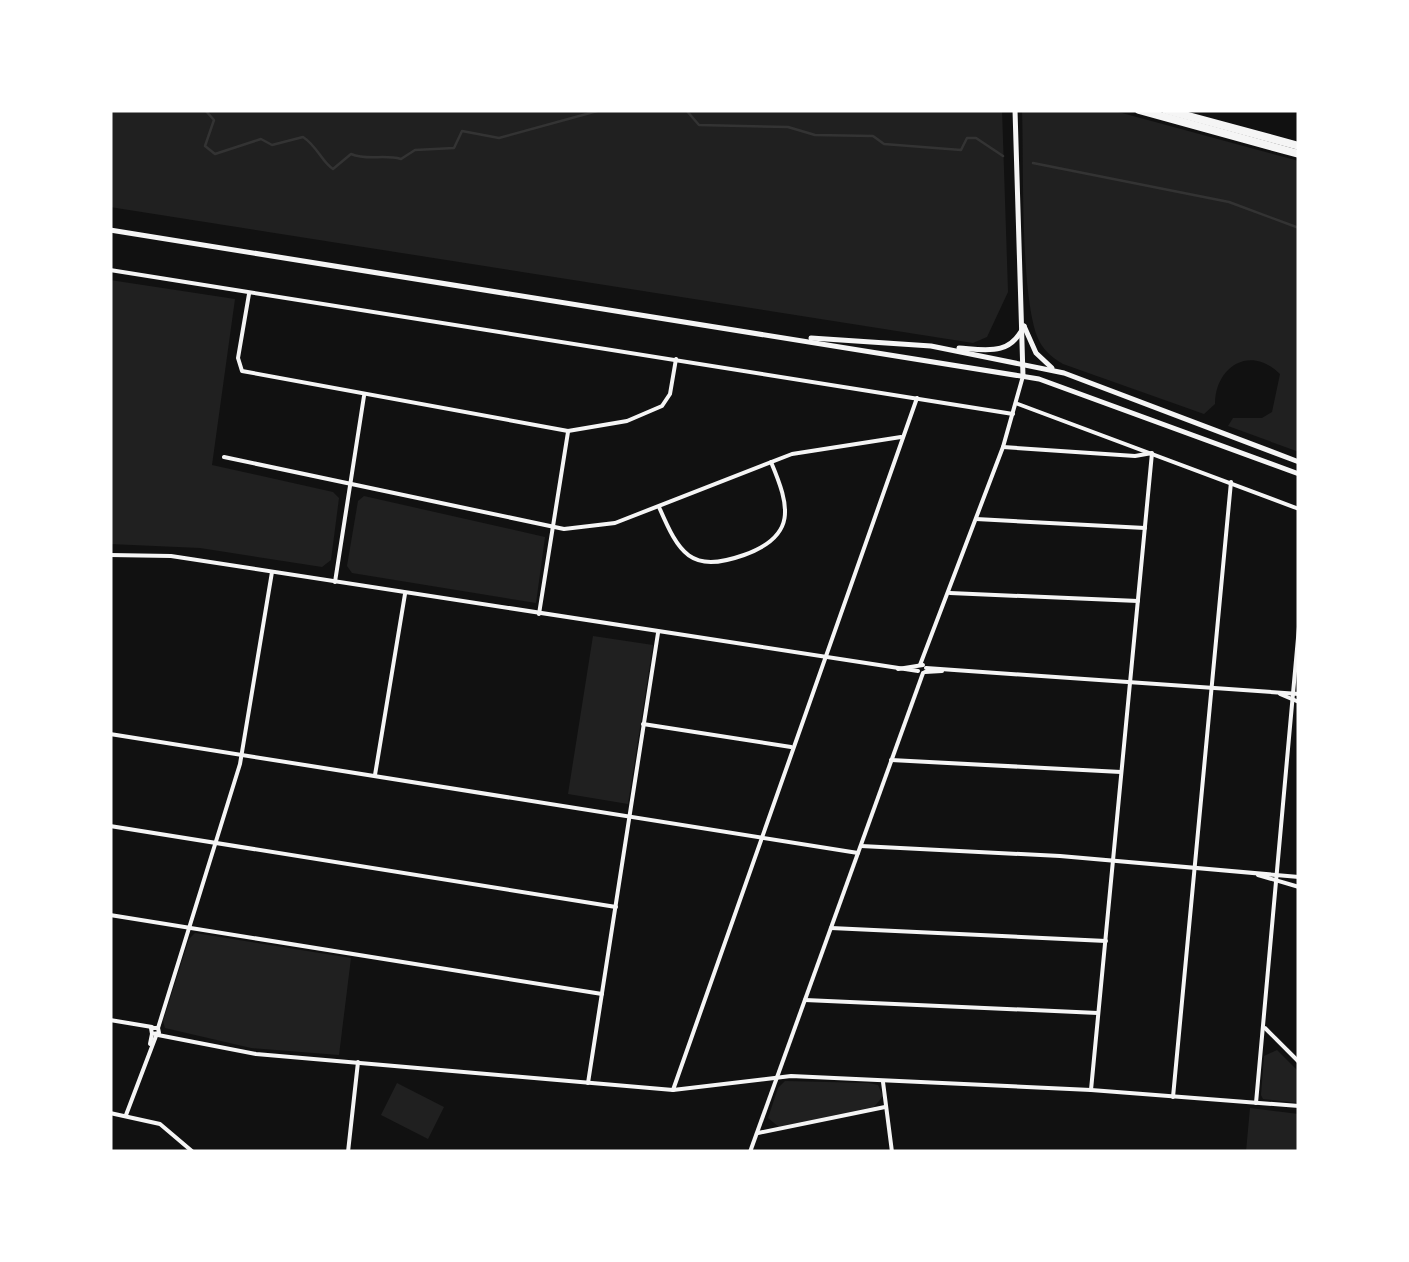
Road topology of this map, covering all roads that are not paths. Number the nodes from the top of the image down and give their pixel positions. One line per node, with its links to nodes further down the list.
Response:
1 (1015, 110): 9 (main road)
2 (1139, 110): 5 (highway)
3 (1166, 110): 4 (highway)
4 (1299, 146)
5 (1299, 154)
6 (110, 230): 10 (main road)
7 (110, 270): 8 (street)
8 (249, 294): 12 (street); 16 (street)
9 (1024, 326): 11 (main road); 13 (main road); 14 (main road)
10 (775, 335): 11 (main road); 15 (main road)
11 (930, 346): 13 (main road)
12 (676, 359): 17 (street); 20 (street)
13 (1023, 364): 14 (main road); 15 (main road)
14 (1057, 372): 26 (main road)
15 (1023, 376): 18 (street); 27 (main road)
16 (364, 396): 20 (street); 29 (street)
17 (917, 398): 19 (street); 21 (street)
18 (1016, 403): 19 (street); 23 (street)
19 (1013, 414): 22 (street)
20 (568, 432): 33 (street)
21 (902, 438): 25 (street); 44 (street)
22 (1002, 446): 23 (street); 32 (street)
23 (1152, 453): 28 (street); 34 (street)
24 (224, 457): 29 (street)
25 (772, 462): 30 (street); 30 (street)
26 (1299, 462)
27 (1299, 474)
28 (1231, 482): 31 (street); 47 (street)
29 (350, 486): 33 (street); 37 (street)
30 (659, 506): 33 (street)
31 (1299, 508)
32 (976, 519): 34 (street); 38 (street)
33 (552, 528): 41 (street)
34 (1144, 528): 40 (street)
35 (110, 555): 36 (street)
36 (272, 572): 37 (street); 54 (street)
37 (335, 582): 39 (street)
38 (950, 593): 40 (street); 45 (street)
39 (405, 594): 41 (street); 57 (street)
40 (1138, 602): 46 (street)
41 (539, 614): 43 (street)
42 (1299, 627): 48 (street)
43 (658, 633): 44 (street); 51 (street)
44 (825, 660): 45 (street); 53 (street)
45 (922, 669): 46 (street); 55 (street)
46 (1130, 680): 47 (street); 56 (street)
47 (1212, 687): 48 (street); 65 (street)
48 (1294, 696): 49 (street); 50 (street)
49 (1299, 704): 50 (street)
50 (1290, 712): 67 (street)
51 (643, 724): 53 (street); 58 (street)
52 (110, 734): 54 (street)
53 (793, 748): 60 (street)
54 (242, 754): 57 (street); 61 (street)
55 (890, 760): 56 (street); 62 (street)
56 (1121, 772): 64 (street)
57 (375, 776): 58 (street)
58 (630, 817): 60 (street); 71 (street)
59 (110, 826): 61 (street)
60 (762, 838): 63 (street); 87 (street)
61 (215, 844): 71 (street); 73 (street)
62 (860, 846): 63 (street); 64 (street)
63 (858, 853): 74 (street)
64 (1116, 860): 65 (street); 75 (street)
65 (1196, 867): 66 (street); 89 (street)
66 (1254, 874): 67 (street); 69 (street)
67 (1276, 874): 68 (street); 69 (street)
68 (1299, 877)
69 (1276, 883): 70 (street); 80 (street)
70 (1299, 887)
71 (616, 907): 76 (street)
72 (110, 915): 73 (street)
73 (188, 928): 76 (street); 81 (street)
74 (831, 928): 75 (street); 77 (street)
75 (1106, 941): 78 (street)
76 (602, 994): 86 (street)
77 (805, 1000): 78 (street); 84 (street)
78 (1098, 1013): 88 (street)
79 (110, 1020): 81 (street)
80 (1264, 1028): 83 (street); 90 (street)
81 (155, 1031): 82 (street); 94 (street)
82 (358, 1062): 86 (street); 97 (street)
83 (1299, 1062)
84 (777, 1079): 85 (street); 87 (street); 95 (street)
85 (883, 1080): 88 (street); 92 (street)
86 (588, 1083): 87 (street)
87 (673, 1090)
88 (1091, 1090): 89 (street)
89 (1173, 1098): 90 (street)
90 (1256, 1102): 91 (street)
91 (1299, 1106)
92 (885, 1107): 95 (street); 99 (street)
93 (110, 1113): 94 (street)
94 (126, 1115): 96 (street)
95 (758, 1133): 98 (street)
96 (193, 1152)
97 (348, 1152)
98 (750, 1152)
99 (892, 1152)

